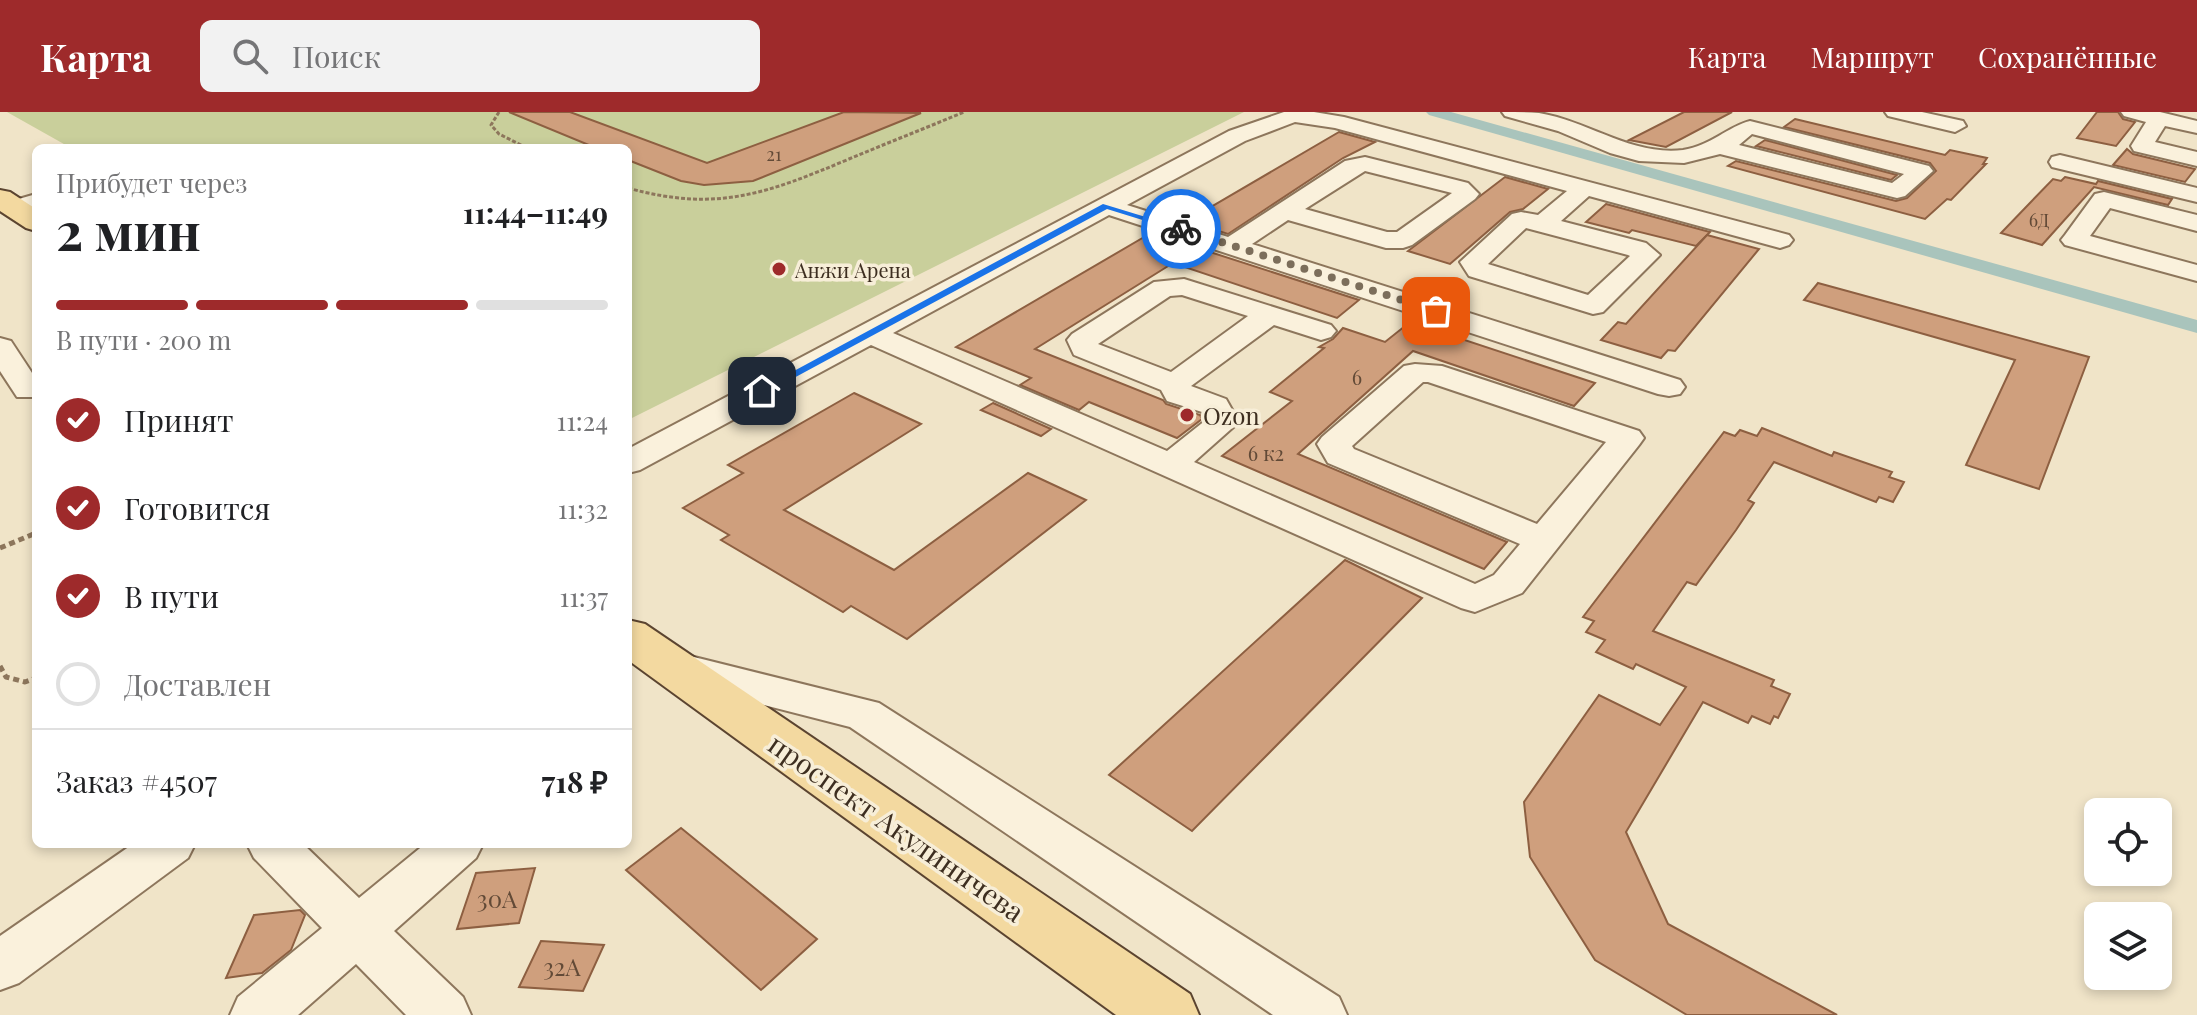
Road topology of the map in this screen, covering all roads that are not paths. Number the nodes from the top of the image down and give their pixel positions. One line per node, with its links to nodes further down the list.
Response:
1 (1512, 112): 10 (street)
2 (1773, 112): 7 (street)
3 (1895, 112): 9 (street)
4 (2131, 112): 6 (street)
5 (1299, 114): 13 (street); 15 (street)
6 (2159, 118): 8 (street); 11 (street)
7 (1750, 127): 10 (street); 10 (street)
8 (2197, 127)
9 (1956, 128)
10 (1721, 147)
11 (2197, 159)
12 (2060, 162): 14 (street)
13 (1584, 188): 18 (street); 19 (street)
14 (2195, 194): 17 (street)
15 (1106, 206): 20 (street); 25 (street)
16 (1285, 211): 16 (street); 20 (street)
17 (2186, 220): 21 (street)
18 (1543, 224): 22 (street); 22 (street)
19 (1780, 240)
20 (1232, 246): 27 (street)
21 (2197, 273)
22 (1593, 306): 27 (street)
23 (1270, 314): 24 (street); 28 (street); 28 (street)
24 (1321, 331)
25 (869, 333): 31 (street); 32 (street)
26 (0, 347): 30 (street)
27 (1552, 349): 29 (street)
28 (1174, 384): 32 (street)
29 (1669, 387)
30 (17, 388)
31 (632, 461)
32 (1170, 465): 33 (street)
33 (1543, 540): 33 (street)
34 (649, 651): 42 (main road, проспект Акулиничева); 43 (street)
35 (165, 848): 39 (street)
36 (275, 848): 38 (street)
37 (454, 848): 38 (street)
38 (355, 930): 40 (street); 41 (street)
39 (0, 966)
40 (258, 1015)
41 (443, 1015)
42 (1167, 1015)
43 (1319, 1015)

